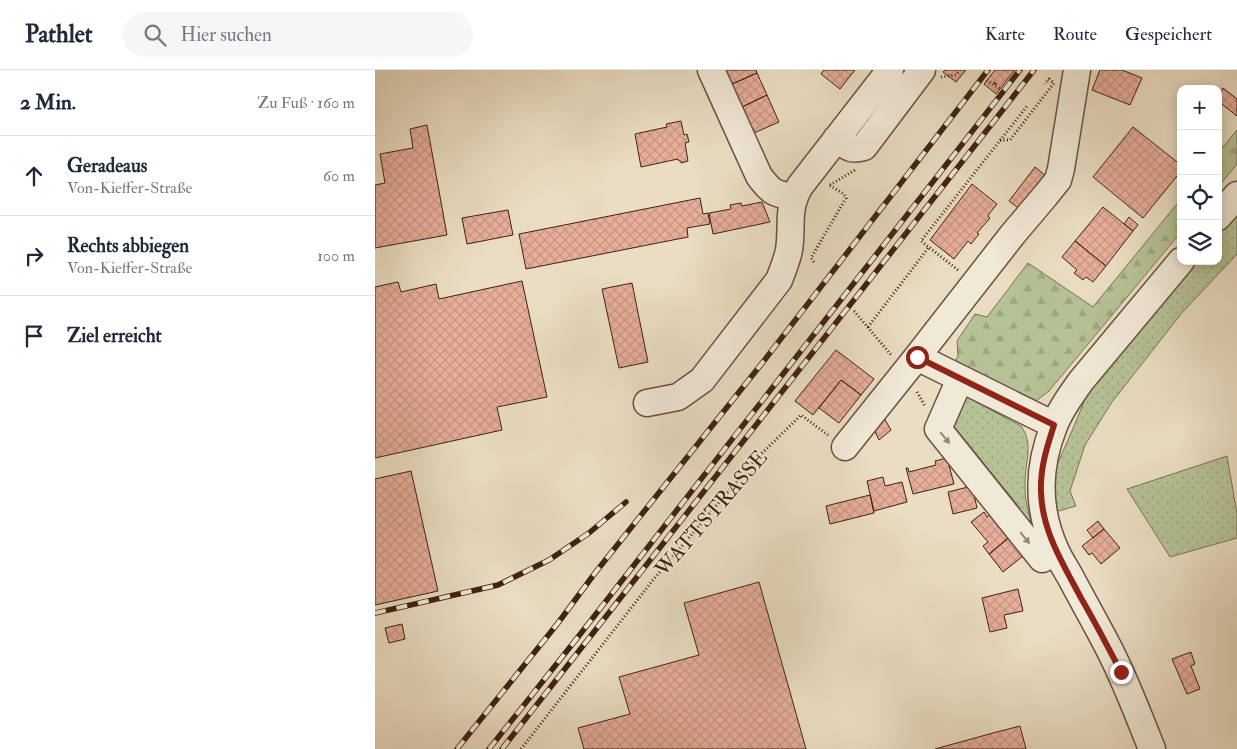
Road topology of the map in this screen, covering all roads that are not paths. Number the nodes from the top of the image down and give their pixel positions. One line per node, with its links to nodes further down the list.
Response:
1 (711, 70): 7 (street)
2 (890, 70): 5 (street)
3 (1077, 70): 10 (street)
4 (931, 73): 5 (street)
5 (836, 139): 7 (street)
6 (1237, 195): 8 (street)
7 (794, 197): 12 (street)
8 (1222, 212)
9 (1178, 265): 13 (street)
10 (917, 357): 11 (street); 14 (street)
11 (960, 378): 13 (street); 15 (street, one-way to 15)
12 (647, 404)
13 (1054, 425): 15 (street)
14 (845, 447)
15 (1056, 552): 16 (street)
16 (1151, 749)

